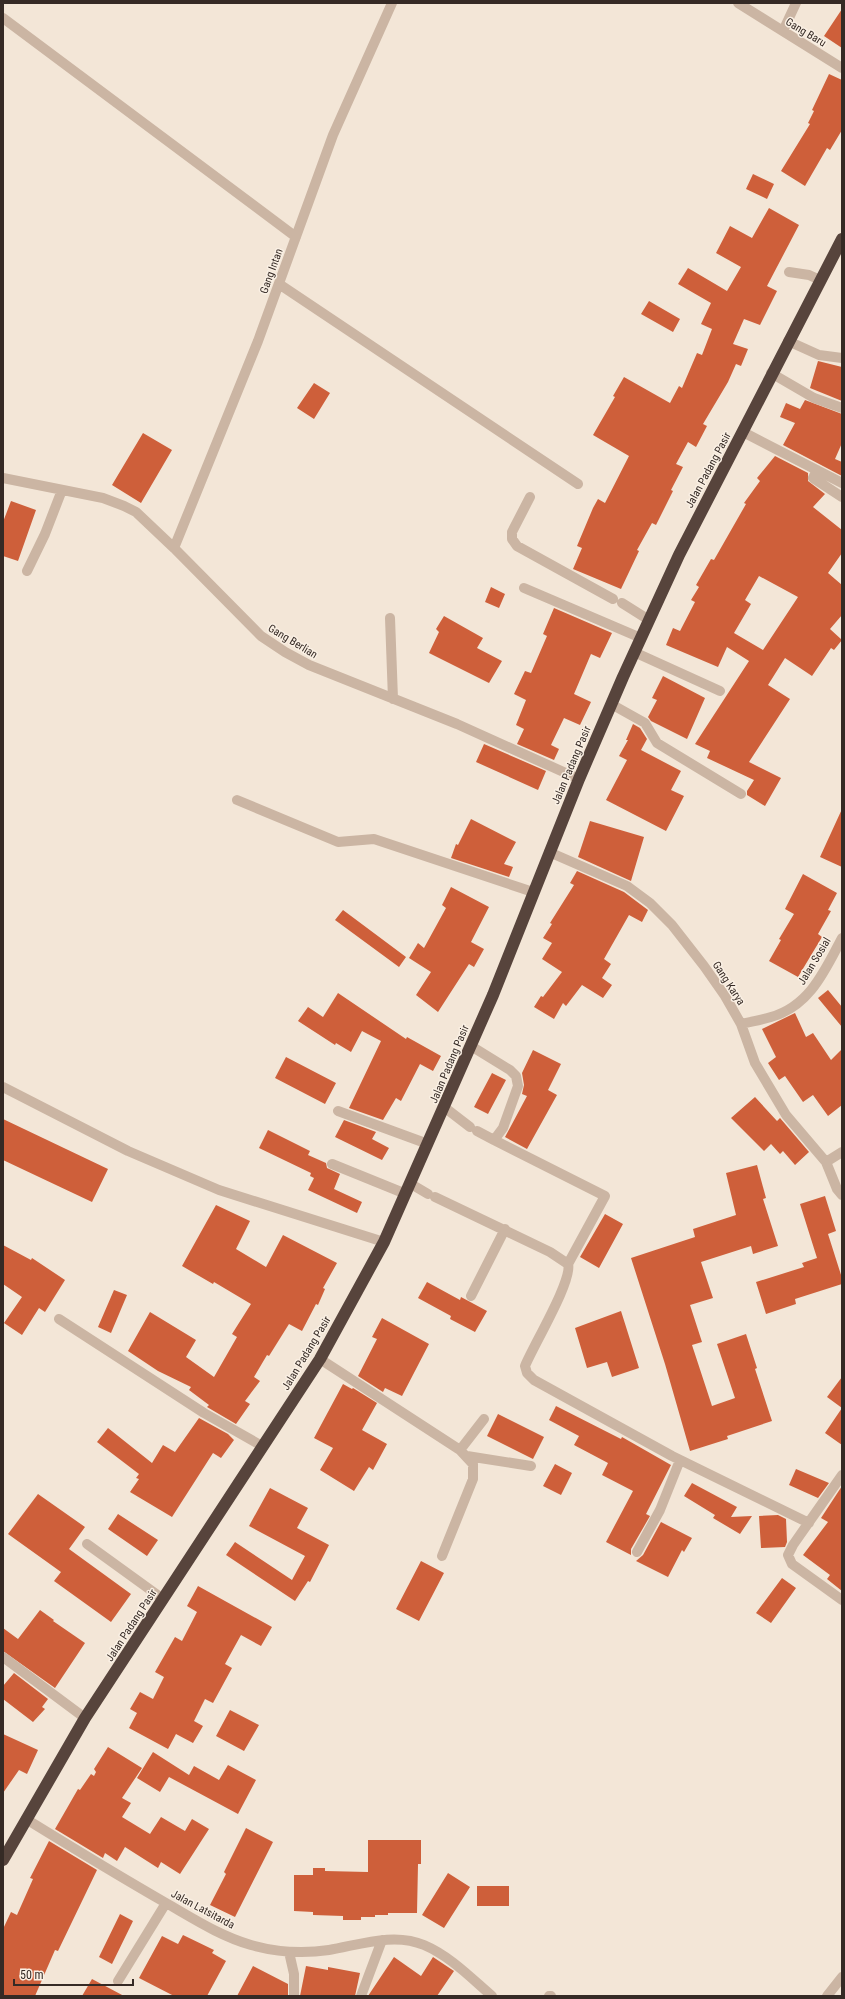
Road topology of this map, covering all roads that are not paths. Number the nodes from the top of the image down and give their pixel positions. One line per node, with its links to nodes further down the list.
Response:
1 (392, 3): 7 (street, Gang Intan)
2 (738, 3): 5 (street, Gang Baru)
3 (796, 3): 5 (street)
4 (3, 18): 7 (street)
5 (782, 32): 6 (street, Gang Baru)
6 (842, 68)
7 (296, 237): 11 (street, Gang Intan)
8 (842, 240): 10 (highway, Jalan Padang Pasir)
9 (789, 272): 10 (street)
10 (820, 280): 12 (highway, Jalan Padang Pasir)
11 (279, 284): 20 (street); 24 (street, Gang Intan)
12 (788, 341): 13 (street); 14 (highway, Jalan Padang Pasir)
13 (842, 358)
14 (771, 373): 15 (street); 16 (highway, Jalan Padang Pasir)
15 (842, 408)
16 (743, 432): 17 (street); 28 (highway, Jalan Padang Pasir)
17 (817, 470): 19 (street); 23 (street)
18 (3, 478): 21 (street, Gang Berlian)
19 (842, 483)
20 (578, 484)
21 (62, 490): 24 (street, Gang Berlian); 25 (street)
22 (530, 497): 28 (street)
23 (842, 497)
24 (174, 548): 32 (street, Gang Berlian)
25 (27, 571)
26 (524, 588): 29 (street)
27 (390, 618): 32 (street)
28 (649, 620): 29 (highway, Jalan Padang Pasir)
29 (641, 638): 30 (highway, Jalan Padang Pasir)
30 (634, 652): 31 (street); 33 (highway, Jalan Padang Pasir)
31 (720, 691)
32 (393, 699): 34 (street, Gang Berlian)
33 (611, 704): 34 (highway, Jalan Padang Pasir); 35 (street)
34 (579, 780): 37 (highway, Jalan Padang Pasir)
35 (741, 794)
36 (237, 800): 38 (street)
37 (549, 852): 38 (highway, Jalan Padang Pasir); 40 (street, Gang Karya)
38 (533, 892): 41 (highway, Jalan Padang Pasir)
39 (842, 938): 40 (street, Jalan Sosial)
40 (741, 1024): 48 (street, Gang Karya)
41 (471, 1046): 43 (highway, Jalan Padang Pasir); 45 (street)
42 (3, 1087): 53 (street)
43 (444, 1107): 45 (street); 46 (highway, Jalan Padang Pasir)
44 (338, 1111): 46 (street)
45 (494, 1140): 54 (street)
46 (428, 1144): 50 (highway, Jalan Padang Pasir)
47 (842, 1152): 48 (street)
48 (826, 1162): 51 (street, Gang Karya)
49 (332, 1164): 50 (street)
50 (409, 1189): 52 (street); 53 (highway, Jalan Padang Pasir)
51 (842, 1195)
52 (505, 1229): 54 (street); 55 (street)
53 (384, 1242): 57 (highway, Jalan Padang Pasir)
54 (568, 1264): 61 (street)
55 (471, 1296)
56 (59, 1319): 59 (street)
57 (320, 1359): 59 (highway, Jalan Padang Pasir); 60 (street)
58 (484, 1419): 60 (street)
59 (262, 1446): 68 (highway, Jalan Padang Pasir)
60 (464, 1453): 62 (street); 67 (street)
61 (680, 1460): 64 (street); 66 (street)
62 (531, 1466)
63 (842, 1475): 64 (street)
64 (809, 1523): 69 (street)
65 (87, 1544): 68 (street)
66 (637, 1552)
67 (442, 1556)
68 (163, 1599): 71 (highway, Jalan Padang Pasir)
69 (842, 1600)
70 (3, 1658): 71 (street)
71 (85, 1718): 72 (highway, Jalan Padang Pasir)
72 (26, 1819): 73 (highway, Jalan Padang Pasir); 74 (street, Jalan Latsitarda)
73 (3, 1860)
74 (166, 1903): 76 (street, Jalan Latsitarda); 78 (street)
75 (382, 1940): 76 (street, Jalan Latsitarda); 80 (street); 81 (street, Jalan Latsitarda)
76 (289, 1952): 79 (street)
77 (842, 1977): 82 (street)
78 (118, 1981)
79 (294, 1996)
80 (361, 1996)
81 (492, 1996)
82 (827, 1996)

